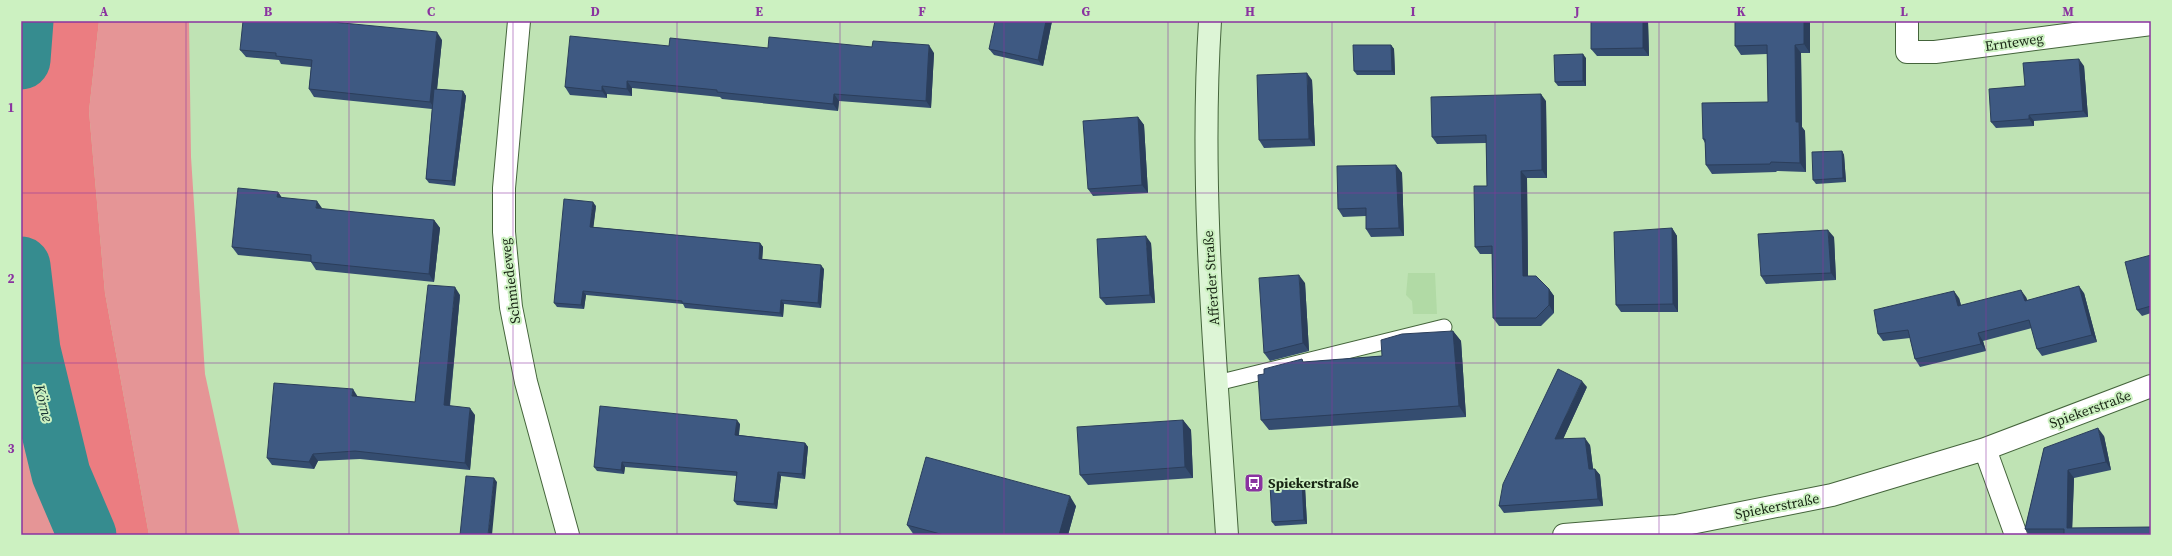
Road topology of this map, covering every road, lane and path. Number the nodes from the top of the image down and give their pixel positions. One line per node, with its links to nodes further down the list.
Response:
1 (519, 21): 9 (street, Schmiedeweg)
2 (1210, 21): 6 (street, Afferder Straße)
3 (1907, 21): 4 (street, Ernteweg)
4 (2151, 24)
5 (1444, 328): 6 (lane)
6 (1218, 383): 10 (street, Afferder Straße)
7 (2151, 386): 8 (street, Spiekerstraße)
8 (1985, 449): 11 (street, Spiekerstraße); 12 (street)
9 (568, 535)
10 (1227, 535)
11 (1564, 535)
12 (2016, 535)

